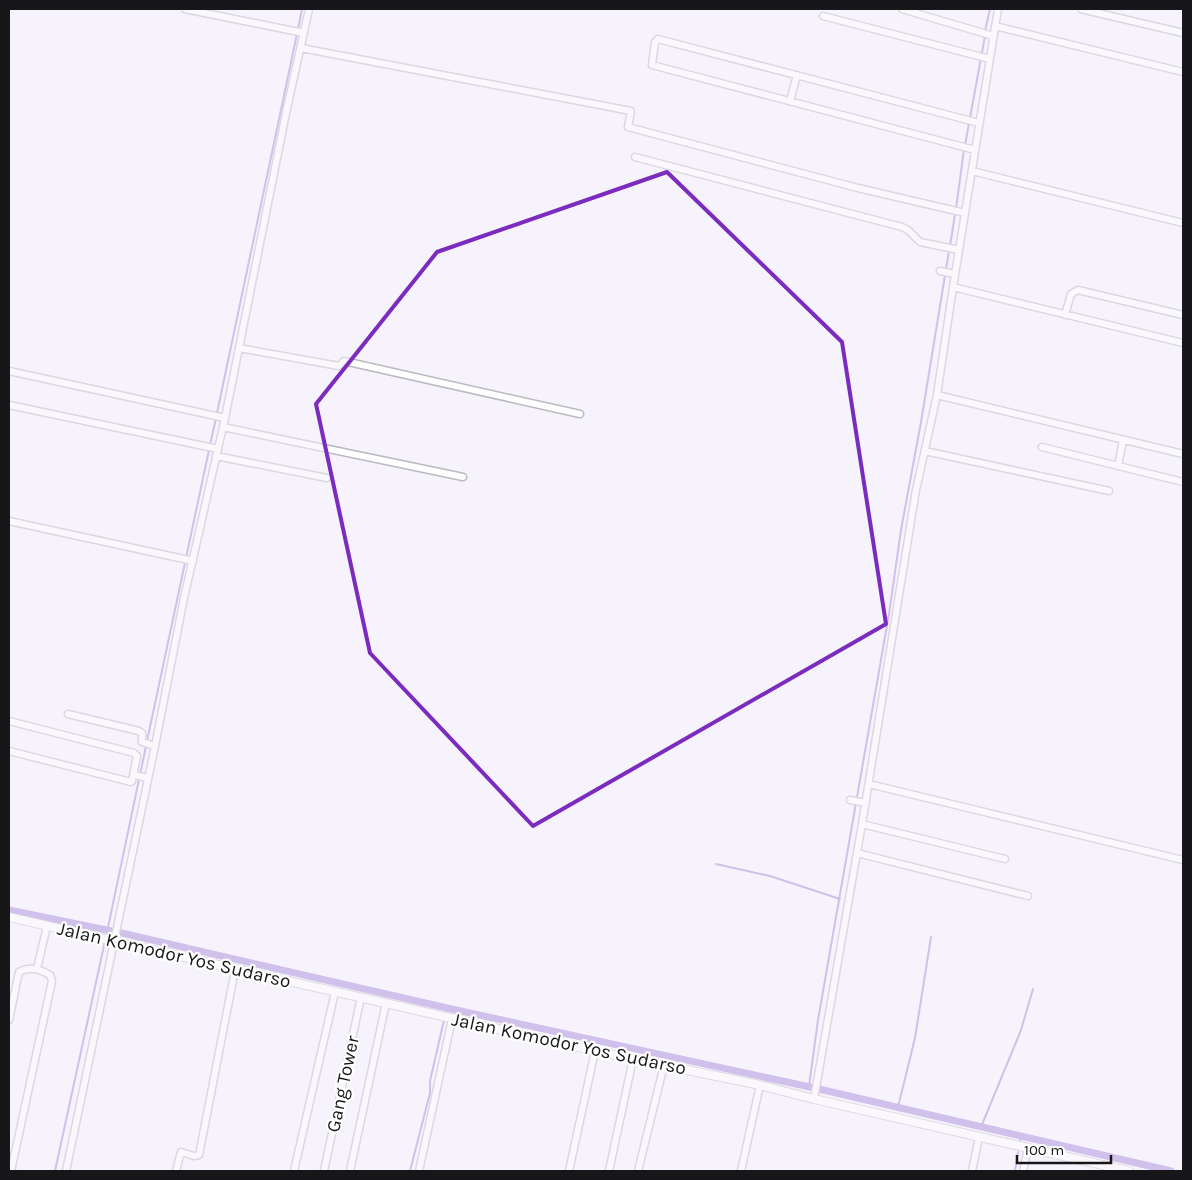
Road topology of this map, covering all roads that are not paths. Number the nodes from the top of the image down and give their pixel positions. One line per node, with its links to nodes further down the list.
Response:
1 (189, 9): 8 (street)
2 (309, 9): 8 (street)
3 (902, 9): 10 (street)
4 (998, 9): 7 (street)
5 (1081, 9): 9 (street)
6 (823, 16): 12 (street)
7 (995, 26): 10 (street); 13 (street)
8 (303, 33): 11 (street)
9 (1183, 33)
10 (992, 36): 12 (street)
11 (300, 48): 20 (street); 29 (street)
12 (988, 59): 16 (street)
13 (1183, 72)
14 (796, 75): 15 (street); 15 (street); 16 (street)
15 (790, 101): 17 (street)
16 (976, 122): 17 (street)
17 (972, 149): 19 (street)
18 (636, 158): 22 (street)
19 (972, 171): 20 (street); 21 (street)
20 (962, 212): 22 (street)
21 (1183, 223)
22 (956, 249): 24 (street)
23 (941, 271): 24 (street)
24 (952, 274): 25 (street)
25 (953, 287): 26 (street); 31 (street)
26 (1065, 315): 27 (street); 28 (street)
27 (1183, 315)
28 (1183, 343)
29 (239, 348): 33 (street); 34 (street)
30 (9, 371): 34 (street)
31 (937, 396): 36 (street); 39 (street)
32 (9, 405): 38 (street)
33 (580, 414)
34 (223, 418): 35 (street)
35 (223, 427): 38 (street); 42 (street)
36 (1123, 440): 40 (street); 41 (street)
37 (1042, 447): 41 (street)
38 (216, 451): 43 (street); 47 (street)
39 (925, 451): 45 (street); 54 (street)
40 (1183, 454)
41 (1118, 466): 44 (street)
42 (463, 477)
43 (326, 478)
44 (1183, 482)
45 (1109, 491)
46 (9, 521): 47 (street)
47 (191, 561): 50 (street)
48 (68, 714): 50 (street)
49 (9, 721): 52 (street)
50 (154, 746): 53 (street)
51 (9, 751): 52 (street)
52 (135, 775): 53 (street)
53 (147, 778): 64 (street)
54 (868, 784): 56 (street); 60 (street)
55 (851, 800): 56 (street)
56 (863, 802): 57 (street)
57 (862, 824): 58 (street); 59 (street)
58 (857, 853): 61 (street); 76 (street)
59 (1005, 859)
60 (1183, 860)
61 (1028, 896)
62 (9, 917): 63 (street, Jalan Komodor Yos Sudarso)
63 (47, 926): 64 (street, Jalan Komodor Yos Sudarso); 65 (street)
64 (113, 940): 66 (street, Jalan Komodor Yos Sudarso); 80 (street)
65 (37, 969): 71 (street); 79 (street)
66 (235, 970): 67 (street, Jalan Komodor Yos Sudarso); 81 (street)
67 (335, 992): 68 (street, Jalan Komodor Yos Sudarso); 82 (street)
68 (361, 997): 69 (street, Jalan Komodor Yos Sudarso); 83 (street, Gang Tower)
69 (386, 1003): 70 (street, Jalan Komodor Yos Sudarso); 84 (street)
70 (447, 1017): 72 (street, Jalan Komodor Yos Sudarso); 85 (street)
71 (9, 1020)
72 (595, 1051): 73 (street, Jalan Komodor Yos Sudarso); 86 (street)
73 (633, 1059): 74 (street, Jalan Komodor Yos Sudarso); 87 (street)
74 (664, 1065): 75 (street, Jalan Komodor Yos Sudarso); 88 (street)
75 (760, 1085): 76 (street, Jalan Komodor Yos Sudarso); 89 (street)
76 (814, 1097): 77 (street, Jalan Komodor Yos Sudarso)
77 (978, 1137): 78 (street, Jalan Komodor Yos Sudarso); 90 (street)
78 (1028, 1148): 91 (street); 92 (street, Jalan Komodor Yos Sudarso)
79 (11, 1171)
80 (66, 1171)
81 (176, 1171)
82 (294, 1171)
83 (324, 1171)
84 (350, 1171)
85 (419, 1171)
86 (569, 1171)
87 (609, 1171)
88 (638, 1171)
89 (741, 1171)
90 (972, 1171)
91 (1023, 1171)
92 (1129, 1171)

